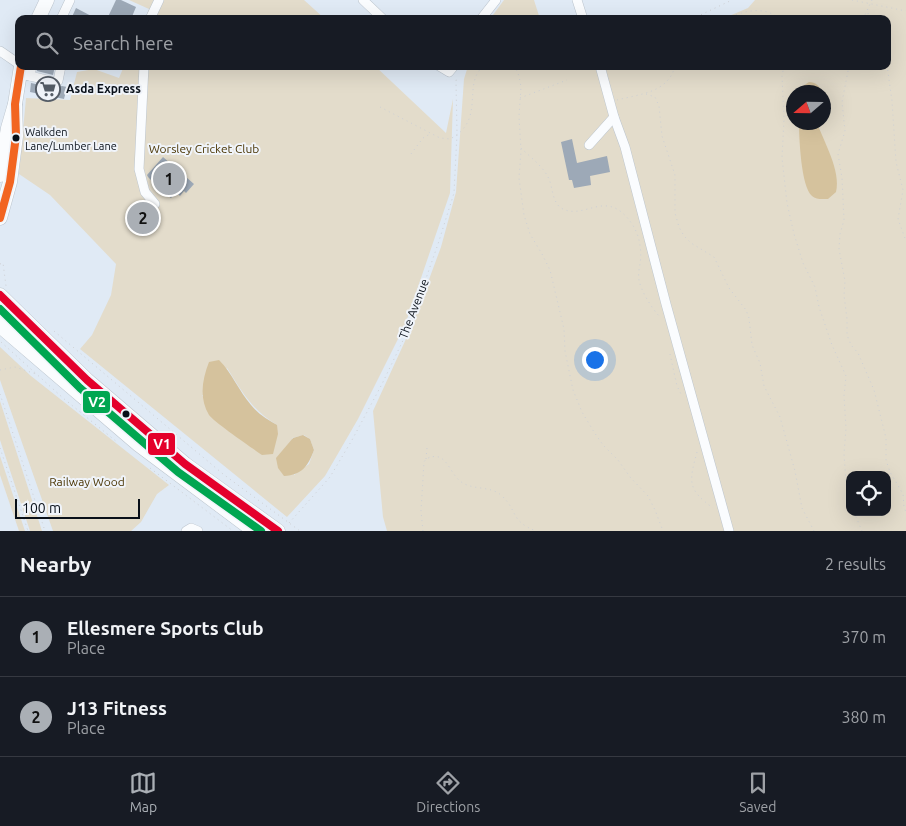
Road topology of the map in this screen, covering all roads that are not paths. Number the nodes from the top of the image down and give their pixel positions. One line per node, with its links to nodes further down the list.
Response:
1 (47, 0): 7 (highway)
2 (70, 0): 8 (street)
3 (159, 0): 9 (street)
4 (363, 0): 10 (street)
5 (496, 0): 11 (street)
6 (577, 0): 12 (street)
7 (40, 15)
8 (63, 15)
9 (152, 15)
10 (379, 15)
11 (484, 15)
12 (582, 15)
13 (0, 51): 14 (street)
14 (15, 64)
15 (22, 70): 16 (street); 19 (highway)
16 (60, 70)
17 (144, 70): 23 (street)
18 (601, 70): 20 (street)
19 (15, 104): 22 (highway); 24 (highway)
20 (614, 117): 21 (street); 33 (street)
21 (589, 145)
22 (0, 175)
23 (155, 204)
24 (0, 218)
25 (2, 292): 29 (highway)
26 (0, 312): 28 (highway)
27 (0, 326): 28 (highway)
28 (118, 428): 32 (highway)
29 (284, 527)
30 (186, 531): 31 (street)
31 (198, 531)
32 (254, 531)
33 (729, 531)

